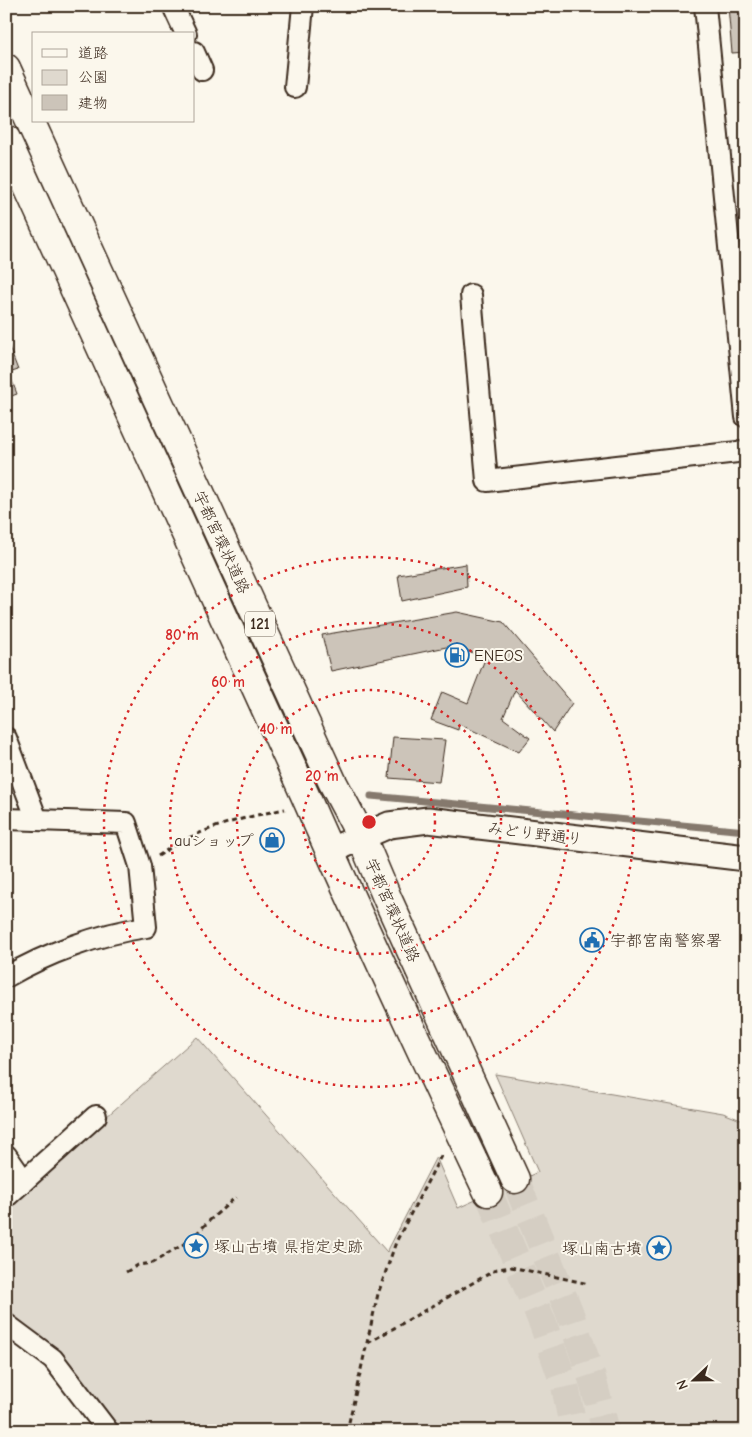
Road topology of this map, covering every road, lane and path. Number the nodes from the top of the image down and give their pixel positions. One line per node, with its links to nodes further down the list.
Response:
1 (173, 6): 4 (street)
2 (303, 6): 8 (street)
3 (705, 6): 11 (street)
4 (185, 32)
5 (195, 54): 7 (street)
6 (6, 68): 18 (highway, 宇都宮環状道路 / 121)
7 (202, 70)
8 (295, 87)
9 (6, 139): 15 (highway, 宇都宮環状道路 / 121)
10 (470, 295): 13 (street)
11 (743, 345): 12 (street)
12 (746, 417)
13 (746, 451)
14 (6, 738): 17 (street)
15 (310, 805): 19 (highway, 宇都宮環状道路 / 121); 21 (path)
16 (6, 819): 17 (street)
17 (37, 820): 21 (street)
18 (361, 836): 19 (street, みどり野通り); 20 (street, みどり野通り); 26 (highway, 宇都宮環状道路 / 121)
19 (329, 851): 28 (highway, 宇都宮環状道路 / 121)
20 (746, 858)
21 (140, 874): 22 (street)
22 (6, 977)
23 (96, 1116): 27 (street)
24 (444, 1150): 34 (path)
25 (6, 1155): 27 (street)
26 (515, 1179)
27 (24, 1180): 29 (street)
28 (488, 1192)
29 (6, 1197)
30 (236, 1197): 31 (path)
31 (126, 1272)
32 (589, 1284): 34 (path)
33 (6, 1324): 35 (street)
34 (367, 1343): 36 (path)
35 (108, 1431)
36 (347, 1431)

